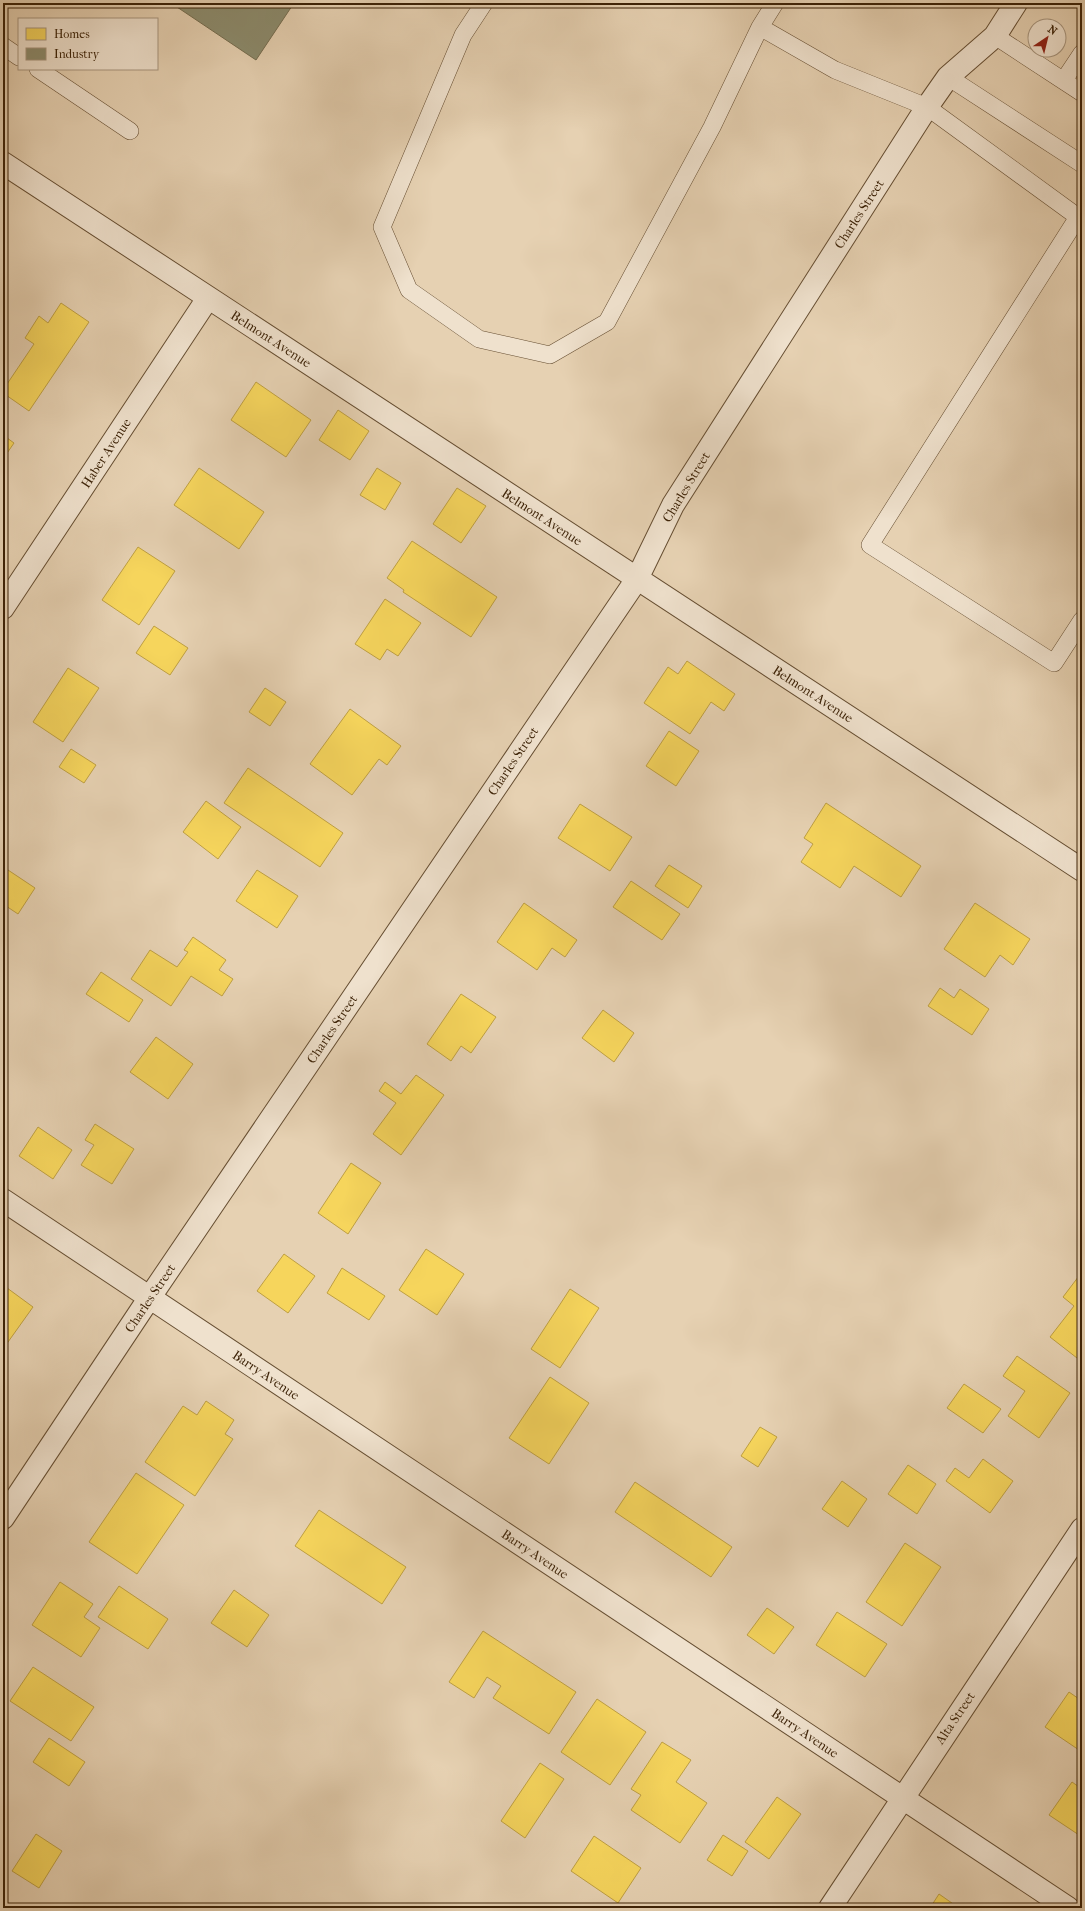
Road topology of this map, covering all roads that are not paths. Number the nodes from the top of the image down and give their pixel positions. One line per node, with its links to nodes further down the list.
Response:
1 (484, 3): 4 (lane)
2 (775, 3): 4 (lane)
3 (1016, 3): 5 (street, Charles Street)
4 (760, 27): 13 (lane)
5 (995, 36): 10 (street, Charles Street); 11 (lane)
6 (3, 46): 8 (lane)
7 (1082, 53): 11 (lane)
8 (18, 56)
9 (39, 70): 14 (lane)
10 (948, 77): 13 (street, Charles Street); 16 (lane)
11 (1064, 80): 12 (lane)
12 (1082, 93)
13 (927, 107): 18 (street, Charles Street); 20 (lane)
14 (130, 131)
15 (3, 163): 17 (street, Belmont Avenue)
16 (1082, 164)
17 (208, 298): 18 (street, Belmont Avenue); 19 (street, Haber Avenue)
18 (637, 579): 21 (street, Belmont Avenue); 23 (street, Charles Street)
19 (3, 608)
20 (1082, 620)
21 (1082, 870)
22 (3, 1200): 23 (street, Barry Avenue)
23 (150, 1298): 24 (street, Charles Street); 26 (street, Barry Avenue)
24 (3, 1518)
25 (1082, 1529): 26 (street, Alta Street)
26 (902, 1798): 27 (street, Alta Street); 28 (street, Barry Avenue)
27 (830, 1908)
28 (1068, 1908)

